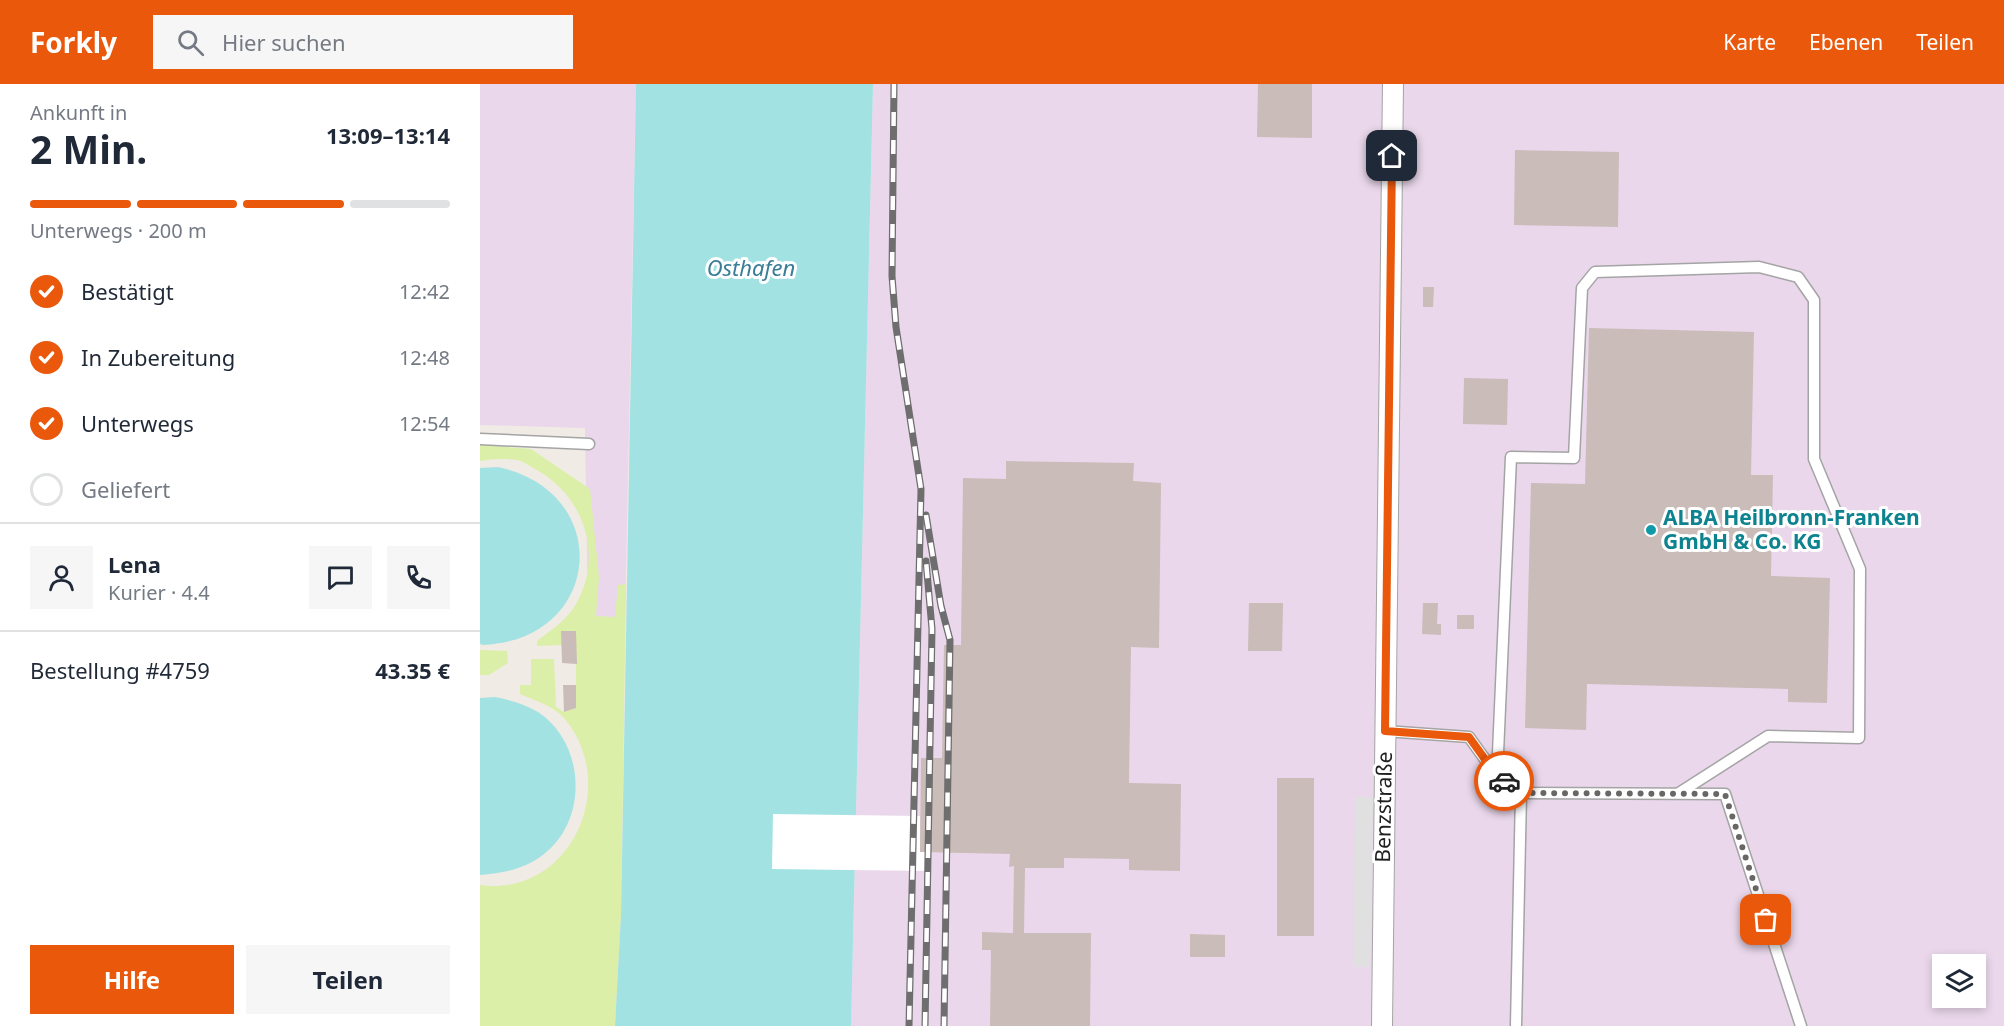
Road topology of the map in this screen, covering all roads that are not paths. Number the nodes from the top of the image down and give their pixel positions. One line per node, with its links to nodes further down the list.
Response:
1 (1393, 84): 4 (street, Benzstraße)
2 (480, 439): 3 (lane)
3 (589, 444)
4 (1385, 731): 5 (lane); 8 (street, Benzstraße)
5 (1497, 776): 6 (lane); 7 (lane)
6 (1521, 793): 7 (lane); 9 (lane)
7 (1679, 793): 10 (lane)
8 (1382, 1026)
9 (1516, 1026)
10 (1801, 1026)

